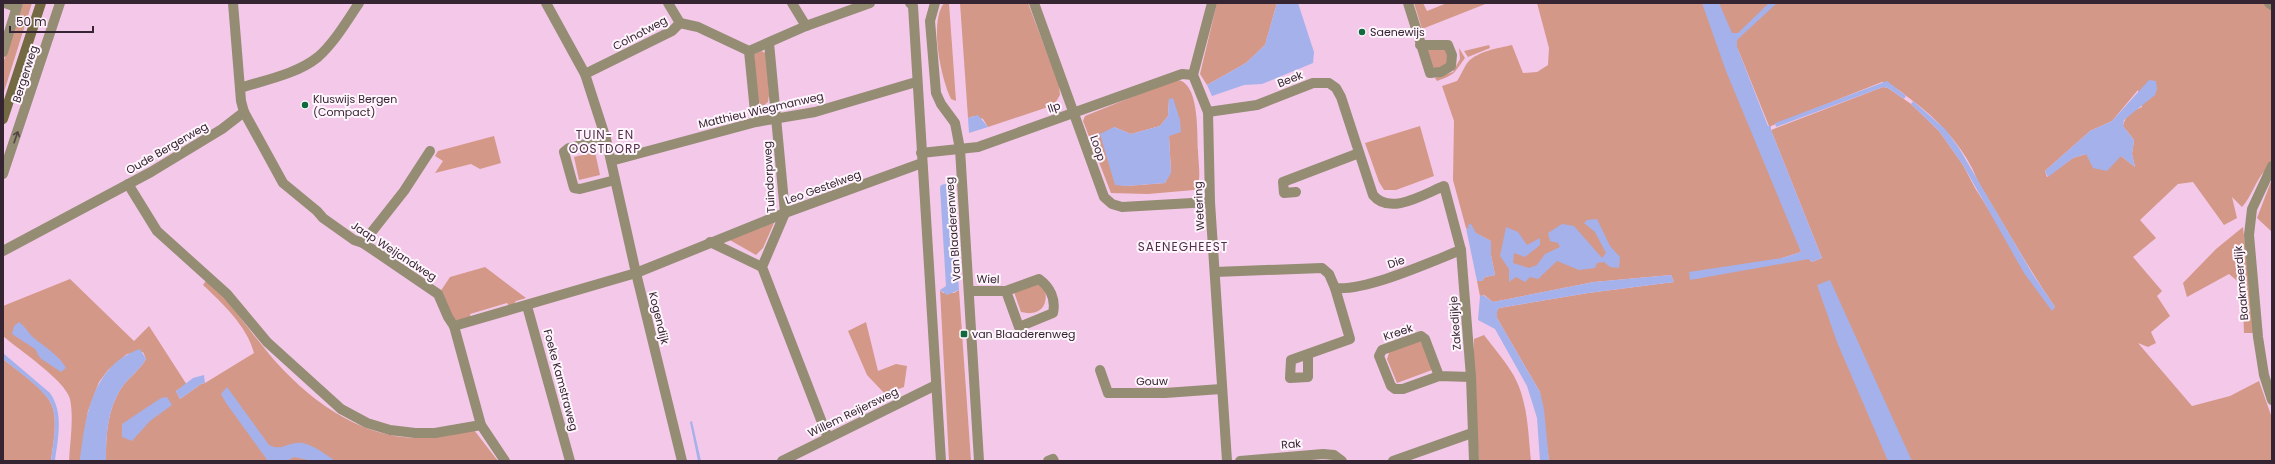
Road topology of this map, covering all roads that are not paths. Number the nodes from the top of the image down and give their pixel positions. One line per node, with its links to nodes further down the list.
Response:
1 (5, 3): 15 (street)
2 (41, 3): 32 (main road, Bergerweg)
3 (60, 3): 41 (street, Bergerweg, one-way to 3)
4 (233, 3): 27 (street)
5 (359, 3): 27 (street)
6 (546, 3): 24 (street, Kogendijk)
7 (668, 3): 18 (street)
8 (792, 3): 19 (street)
9 (870, 3): 19 (street)
10 (935, 3): 35 (street, Van Blaaderenweg)
11 (1034, 3): 30 (street, Loop)
12 (1212, 3): 25 (street)
13 (1408, 3): 21 (street)
14 (2270, 3): 17 (street)
15 (17, 5): 23 (street)
16 (912, 5): 26 (street)
17 (2272, 5)
18 (680, 23): 22 (street, Colnotweg); 24 (street, Colnotweg)
19 (806, 26): 20 (street)
20 (769, 43): 22 (street); 31 (street, Tuindorpweg)
21 (1420, 45)
22 (749, 51): 33 (street)
23 (3, 52)
24 (585, 74): 34 (street, Kogendijk)
25 (1193, 75): 29 (street, Wetering); 30 (street, Ilp)
26 (916, 82): 31 (street, Matthieu Wiegmanweg); 38 (street)
27 (240, 88): 28 (street)
28 (244, 112): 43 (street, Oude Bergerweg); 49 (street, Jaap Weijandweg)
29 (1208, 112): 37 (street, Beek); 46 (street, Wetering)
30 (1074, 113): 35 (street, Ilp); 46 (street, Loop)
31 (777, 117): 33 (street, Matthieu Wiegmanweg); 47 (street, Tuindorpweg)
32 (3, 119)
33 (756, 122): 39 (street, Matthieu Wiegmanweg)
34 (606, 138): 39 (street, Kogendijk); 42 (street)
35 (960, 149): 38 (street, Ilp); 56 (street, Van Blaaderenweg)
36 (430, 151): 49 (street)
37 (1359, 153): 44 (street, Beek); 45 (street)
38 (921, 158): 47 (street, Leo Gestelweg); 64 (street)
39 (611, 161): 42 (street, Kogendijk)
40 (2272, 166): 66 (street, Baakmeerdijk)
41 (3, 174)
42 (615, 180): 54 (street, Kogendijk)
43 (128, 184): 51 (street, Oude Bergerweg); 67 (street)
44 (1444, 186): 50 (street, Zakedijkje)
45 (1296, 192)
46 (1210, 202): 53 (street, Wetering)
47 (785, 213): 48 (street, Leo Gestelweg); 52 (street, Tuindorpweg)
48 (710, 242): 52 (street); 54 (street, Leo Gestelweg)
49 (363, 243): 59 (street, Jaap Weijandweg)
50 (1462, 250): 55 (street, Die); 63 (street, Zakedijkje)
51 (3, 251)
52 (762, 267): 69 (street)
53 (1215, 272): 55 (street); 65 (street, Wetering)
54 (636, 273): 58 (street); 72 (street, Kogendijk)
55 (1335, 288): 60 (street)
56 (969, 291): 57 (street, Wiel); 75 (street, Van Blaaderenweg)
57 (1006, 291): 57 (street, Wiel)
58 (527, 306): 59 (street); 71 (street, Foeke Kamstraweg)
59 (454, 326): 67 (street, Jaap Weijandweg)
60 (1308, 354)
61 (1100, 370): 65 (street, Gouw)
62 (1439, 376): 62 (street, Kreek); 63 (street, Kreek)
63 (1471, 378): 68 (street, Zakedijkje)
64 (936, 385): 69 (street, Willem Reijersweg); 74 (street)
65 (1221, 389): 78 (street, Wetering)
66 (2272, 400)
67 (481, 425): 70 (street, Jaap Weijandweg)
68 (1472, 433): 81 (street); 82 (street, Zakedijkje)
69 (828, 438): 73 (street, Willem Reijersweg)
70 (505, 461)
71 (570, 461)
72 (682, 461)
73 (782, 461)
74 (941, 461)
75 (979, 461)
76 (1048, 461): 77 (street)
77 (1054, 461)
78 (1227, 461)
79 (1240, 461): 80 (street, Rak)
80 (1342, 461)
81 (1392, 461)
82 (1474, 461)

